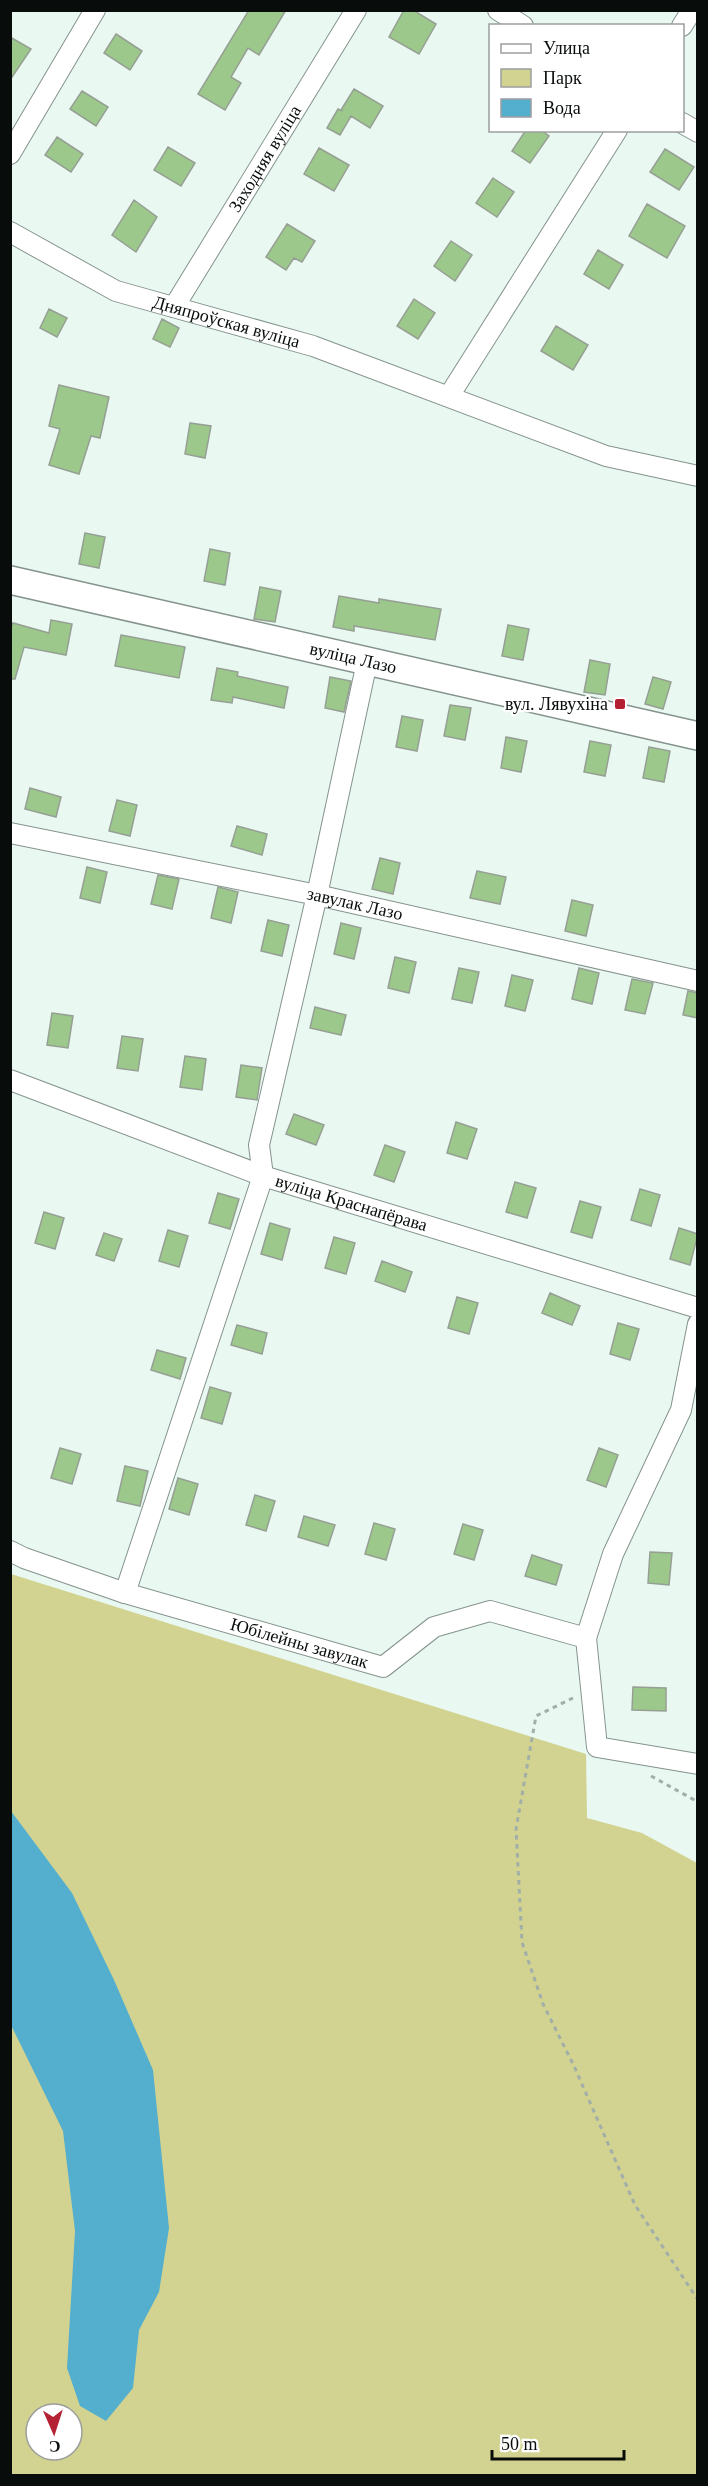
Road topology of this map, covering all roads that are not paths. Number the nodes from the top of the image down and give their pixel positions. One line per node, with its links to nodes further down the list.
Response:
1 (95, 10): 10 (street)
2 (356, 10): 12 (street, Заходняя вуліца)
3 (498, 10): 5 (street)
4 (692, 10): 6 (street)
5 (520, 24)
6 (683, 24)
7 (684, 124): 9 (street)
8 (616, 132): 13 (street)
9 (698, 132)
10 (10, 154)
11 (10, 232): 12 (street, Дняпроўская вуліца)
12 (174, 307): 13 (street, Дняпроўская вуліца)
13 (449, 396): 14 (street, Дняпроўская вуліца)
14 (698, 476)
15 (10, 580): 16 (main road, вуліца Лазо)
16 (367, 662): 17 (main road, вуліца Лазо); 19 (street)
17 (698, 736)
18 (10, 833): 19 (street, завулак Лазо)
19 (317, 895): 20 (street, завулак Лазо); 22 (street)
20 (698, 981)
21 (10, 1080): 22 (street, вуліца Краснапёрава)
22 (263, 1176): 23 (street, вуліца Краснапёрава); 26 (street)
23 (698, 1308)
24 (698, 1324): 27 (street)
25 (10, 1551): 26 (street, Юбілейны завулак)
26 (125, 1593): 27 (street, Юбілейны завулак)
27 (586, 1638): 28 (street)
28 (698, 1764)

